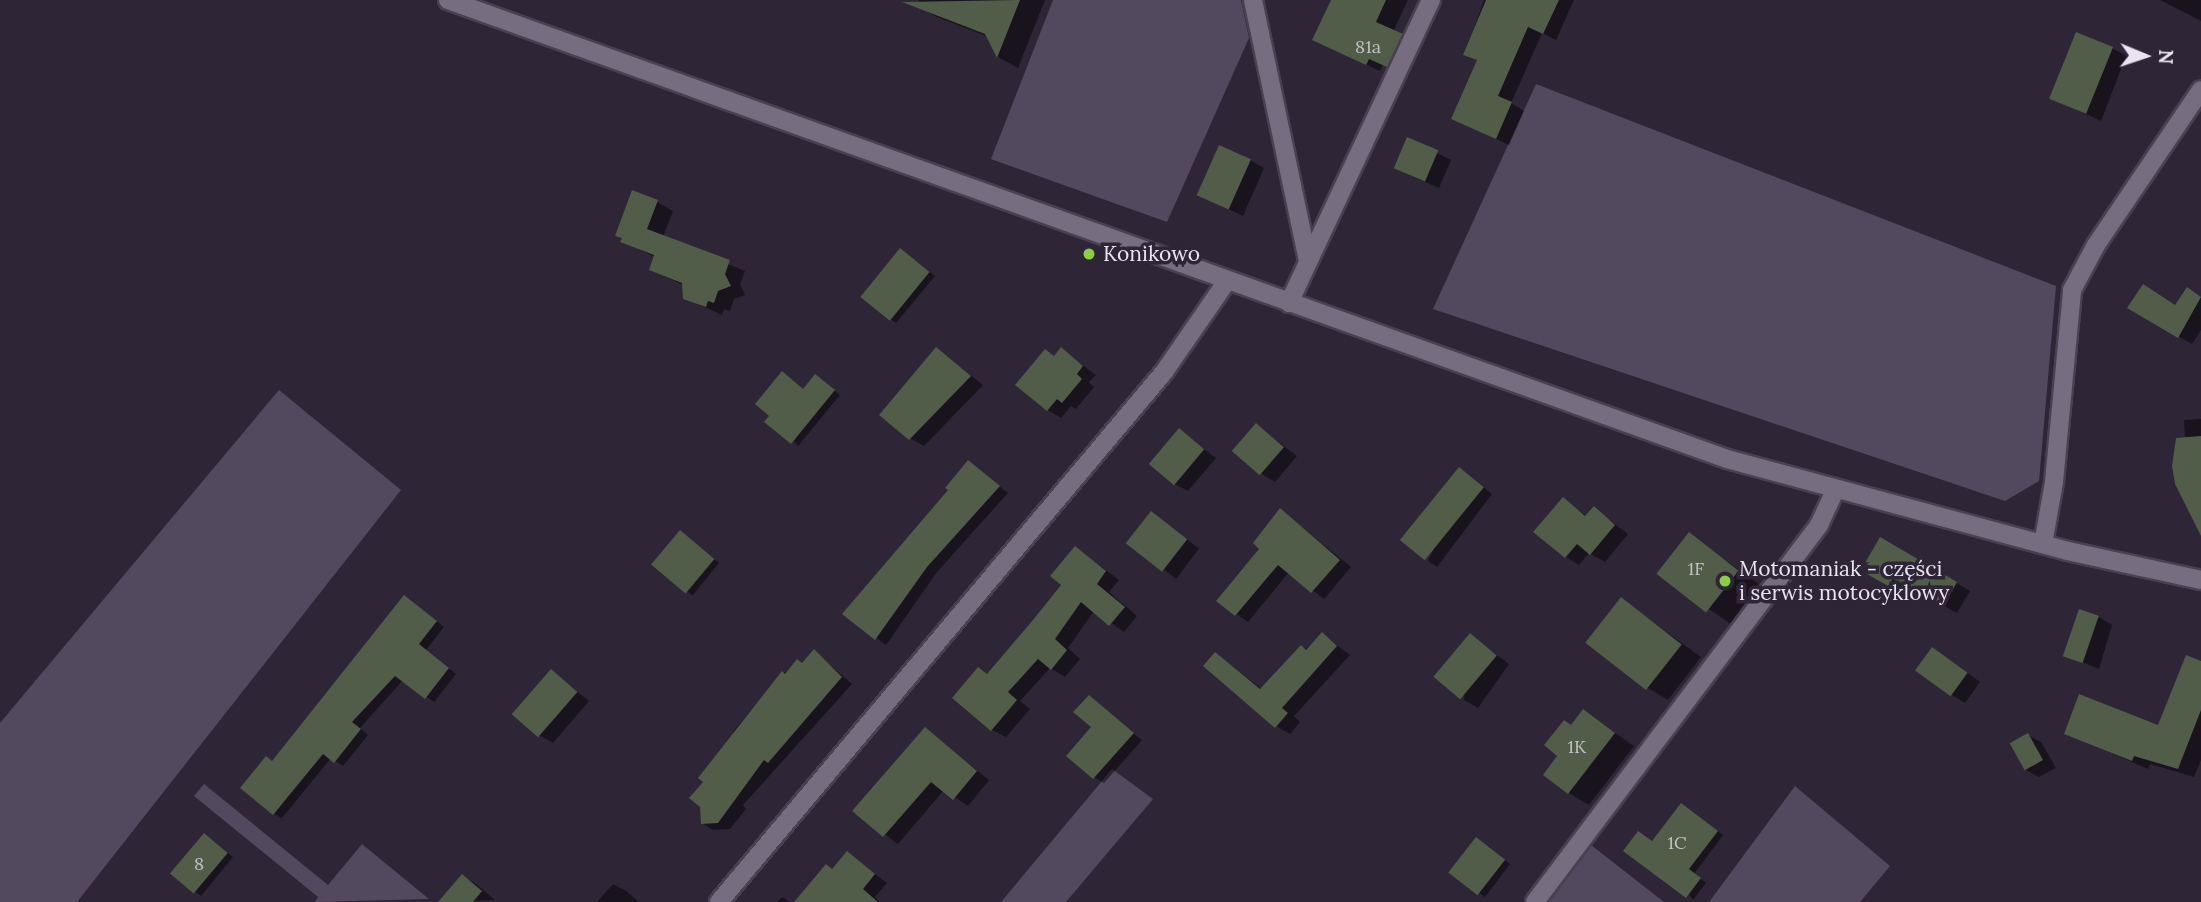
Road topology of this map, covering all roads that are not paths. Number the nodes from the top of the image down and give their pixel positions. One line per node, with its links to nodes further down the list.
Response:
1 (448, 0): 6 (street)
2 (1253, 0): 5 (street)
3 (1431, 0): 5 (street)
4 (2201, 90): 9 (street)
5 (1308, 261): 7 (street)
6 (1227, 281): 7 (street); 11 (street)
7 (1289, 303): 8 (street)
8 (1835, 491): 9 (street); 12 (street)
9 (2043, 544): 10 (street)
10 (2201, 580)
11 (719, 902)
12 (1535, 902)

